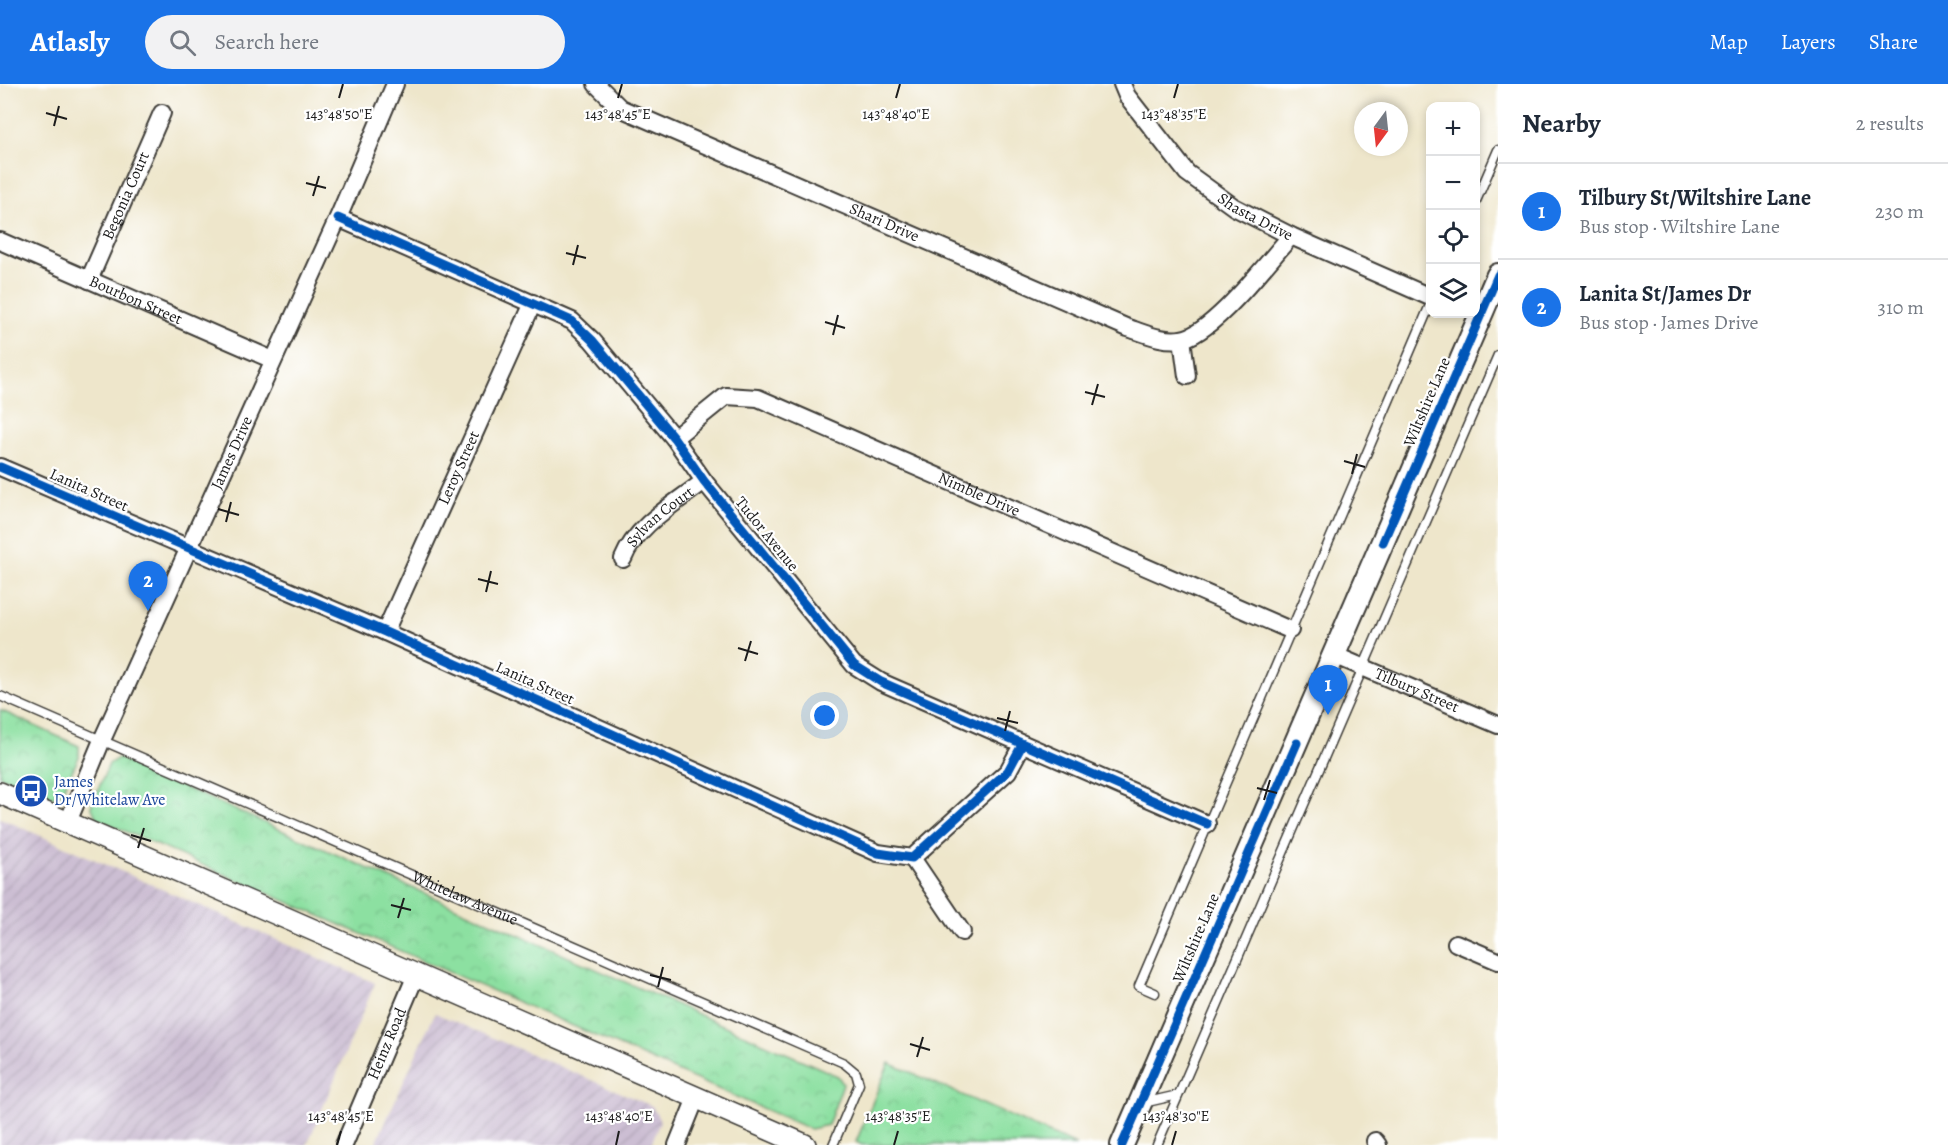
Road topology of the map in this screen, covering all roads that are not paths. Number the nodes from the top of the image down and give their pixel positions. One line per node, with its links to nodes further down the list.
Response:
1 (395, 84): 7 (street, James Drive)
2 (596, 84): 17 (street, Shari Drive)
3 (1122, 84): 8 (street, Shasta Drive)
4 (162, 113): 11 (street, Begonia Court)
5 (1498, 150): 6 (lane)
6 (1480, 192)
7 (338, 218): 13 (street, Tudor Avenue); 19 (street, James Drive)
8 (1291, 236): 12 (street, Shasta Drive); 17 (street)
9 (0, 241): 11 (street, Bourbon Street)
10 (1498, 275): 14 (main road, Wiltshire Lane)
11 (89, 280): 19 (street, Bourbon Street)
12 (1426, 295)
13 (533, 303): 21 (street, Tudor Avenue); 27 (street, Leroy Street)
14 (1480, 308)
15 (1426, 316): 26 (lane, Wiltshire Lane)
16 (1475, 318): 28 (main road, Wiltshire Lane)
17 (1182, 339): 20 (street)
18 (1498, 355): 29 (lane)
19 (273, 360): 24 (street, James Drive)
20 (1187, 376)
21 (674, 438): 23 (street, Tudor Avenue); 26 (street, Nimble Drive)
22 (0, 467): 24 (street, Lanita Street)
23 (704, 481): 25 (street, Sylvan Court); 33 (street, Tudor Avenue)
24 (188, 549): 27 (street, Lanita Street); 32 (street, James Drive)
25 (623, 559)
26 (1290, 630): 36 (lane, Wiltshire Lane)
27 (385, 632): 37 (street, Lanita Street)
28 (1334, 655): 29 (street, Tilbury Street); 45 (main road, Wiltshire Lane)
29 (1364, 667): 31 (street, Tilbury Street); 43 (lane)
30 (0, 696): 32 (lane, Whitelaw Avenue)
31 (1498, 725)
32 (102, 740): 35 (street, James Drive); 49 (lane, Whitelaw Avenue)
33 (1022, 744): 36 (street, Tudor Avenue); 37 (street)
34 (0, 793): 35 (street)
35 (68, 822): 41 (street)
36 (1208, 824): 42 (lane, Wiltshire Lane)
37 (912, 858): 38 (street)
38 (962, 932)
39 (1456, 943): 40 (street)
40 (1498, 961)
41 (416, 975): 44 (street); 46 (street, Heinz Road)
42 (1155, 993)
43 (1178, 1095): 45 (lane); 51 (lane)
44 (696, 1098): 47 (street); 48 (street)
45 (1140, 1104): 50 (main road, Wiltshire Lane)
46 (344, 1145)
47 (677, 1145)
48 (805, 1145)
49 (833, 1145)
50 (1122, 1145)
51 (1157, 1145)

